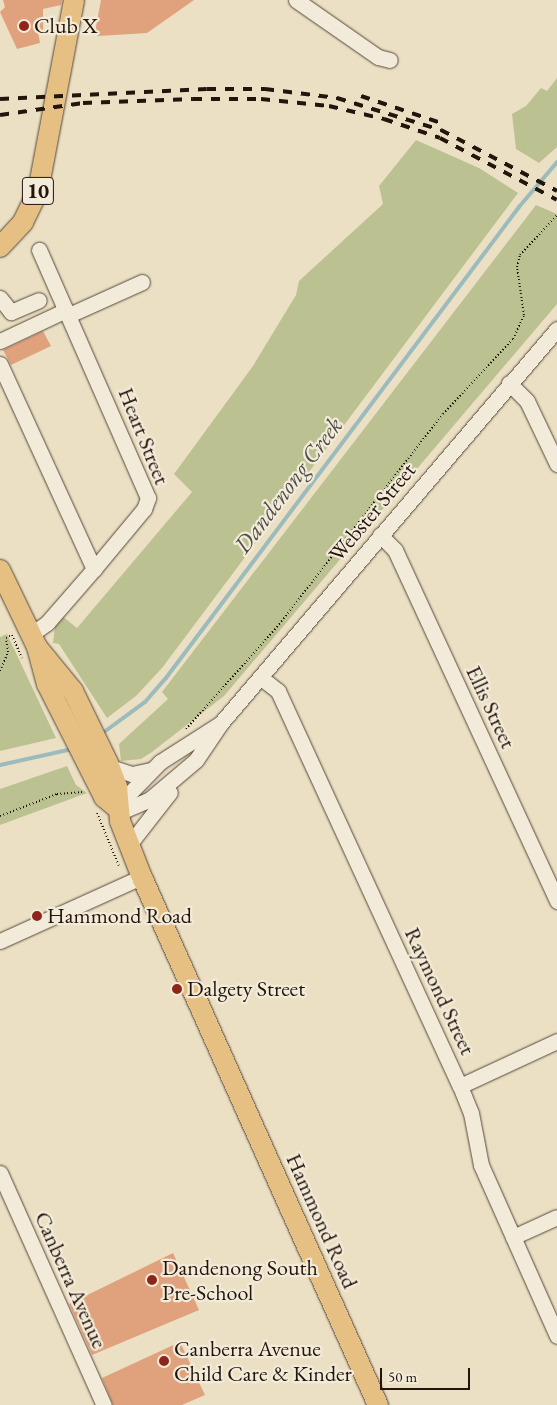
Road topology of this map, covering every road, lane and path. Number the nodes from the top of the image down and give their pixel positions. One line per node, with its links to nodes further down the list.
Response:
1 (74, 0): 5 (main road, 10)
2 (296, 0): 3 (street)
3 (390, 60)
4 (557, 215): 23 (path)
5 (0, 247)
6 (39, 250): 10 (street, Heart Street)
7 (142, 282): 10 (street)
8 (0, 298): 9 (street)
9 (39, 300)
10 (67, 313): 12 (street); 17 (street, Heart Street)
11 (557, 329): 14 (street, Webster Street)
12 (0, 341)
13 (0, 364): 17 (street)
14 (509, 383): 15 (street); 16 (street, Webster Street)
15 (557, 464)
16 (380, 535): 21 (street, Webster Street); 32 (street, Ellis Street)
17 (94, 569): 19 (street, Heart Street)
18 (0, 570): 19 (main road, Hammond Road)
19 (30, 648): 20 (path); 24 (main road, Hammond Road)
20 (0, 671)
21 (260, 677): 22 (street, Webster Street); 35 (street, Raymond Street)
22 (220, 723): 25 (street, Webster Street); 26 (street, Webster Street)
23 (184, 731)
24 (103, 765): 25 (street, Webster Street); 28 (main road, Hammond Road)
25 (151, 770): 28 (street, Webster Street)
26 (182, 775): 28 (street, Webster Street); 30 (street, Webster Street)
27 (88, 792): 29 (path)
28 (116, 807): 30 (main road, Hammond Road)
29 (0, 816)
30 (128, 846): 31 (main road, Hammond Road)
31 (141, 877): 33 (street); 41 (main road, Hammond Road)
32 (557, 901)
33 (0, 941)
34 (557, 1041): 35 (street)
35 (460, 1086): 38 (street, Raymond Street)
36 (0, 1173): 40 (street, Canberra Avenue)
37 (557, 1217): 38 (street)
38 (513, 1237): 39 (street, Raymond Street)
39 (557, 1336)
40 (104, 1405)
41 (378, 1405)

